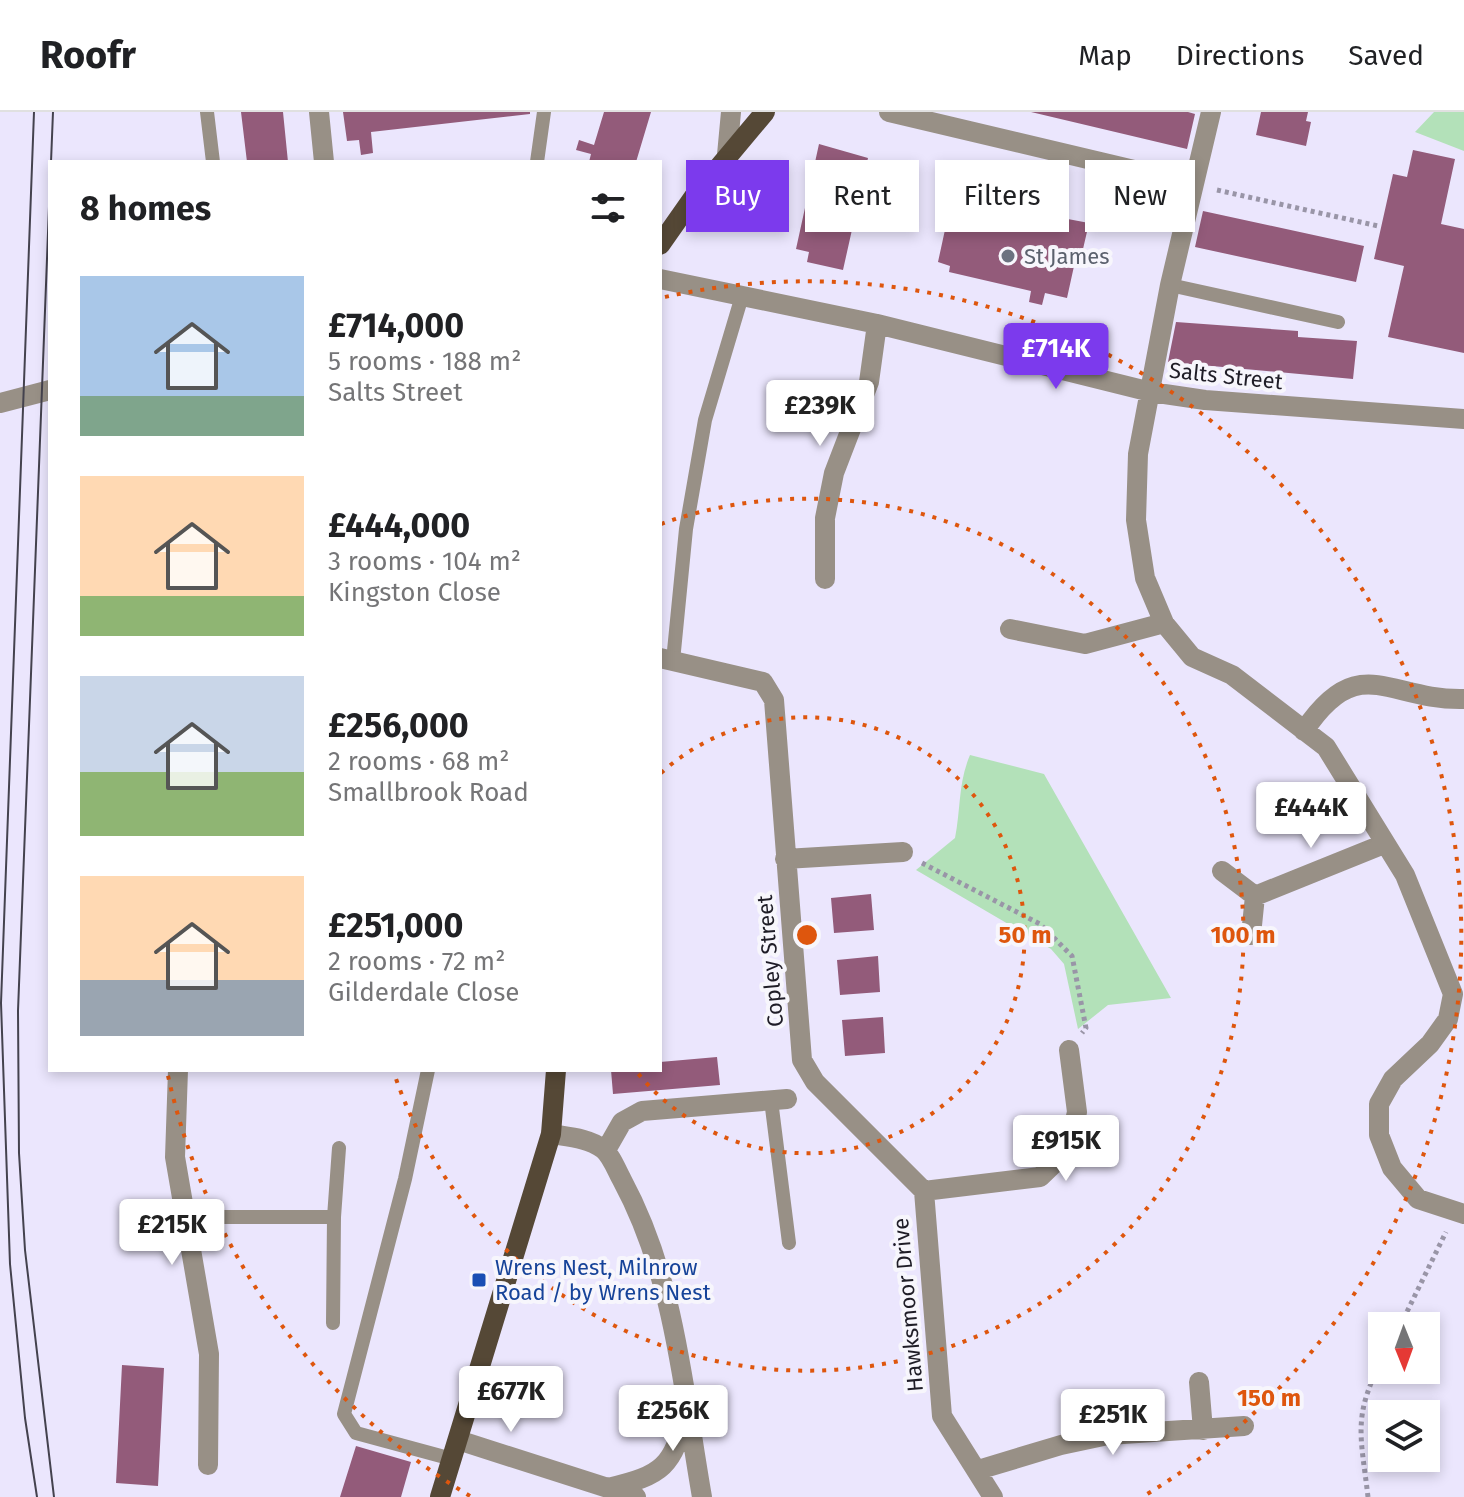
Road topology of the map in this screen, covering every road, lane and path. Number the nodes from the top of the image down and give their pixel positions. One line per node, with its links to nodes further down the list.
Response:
1 (207, 112): 9 (lane)
2 (319, 112): 10 (street)
3 (544, 112): 11 (lane)
4 (731, 112): 8 (street)
5 (765, 112): 8 (main road)
6 (889, 112): 12 (street)
7 (1211, 112): 13 (street)
8 (727, 155): 17 (main road)
9 (213, 160)
10 (324, 160)
11 (537, 160)
12 (1092, 160)
13 (1195, 176)
14 (1195, 184): 15 (path)
15 (1378, 226)
16 (1182, 232): 19 (street)
17 (662, 242)
18 (662, 279): 20 (street, Salts Street)
19 (1170, 285): 21 (lane); 24 (street)
20 (742, 296): 22 (street, Salts Street); 30 (lane)
21 (1338, 322)
22 (877, 324): 24 (street, Salts Street); 27 (street)
23 (48, 391): 25 (street)
24 (1151, 392): 26 (street, Salts Street); 28 (street)
25 (0, 403)
26 (1464, 419)
27 (825, 579)
28 (1164, 623): 29 (street); 32 (street)
29 (1010, 629)
30 (666, 660): 35 (street, Copley Street)
31 (1464, 699): 32 (street)
32 (1304, 731): 33 (street)
33 (1384, 844): 37 (street); 39 (street)
34 (903, 852): 35 (street); 40 (path)
35 (785, 859): 48 (street, Copley Street)
36 (1222, 871): 37 (street)
37 (1255, 896): 38 (street)
38 (1251, 935)
39 (1457, 1008): 49 (street)
40 (1069, 1050): 48 (street)
41 (178, 1072): 50 (street)
42 (428, 1072): 60 (lane)
43 (556, 1072): 45 (main road)
44 (779, 1099): 47 (street); 52 (lane)
45 (551, 1134): 47 (street); 60 (main road)
46 (339, 1148): 51 (lane)
47 (606, 1150): 57 (street)
48 (924, 1191): 62 (street, Hawksmoor Drive)
49 (1458, 1213): 53 (path)
50 (185, 1217): 51 (lane); 61 (street)
51 (334, 1217): 54 (lane)
52 (789, 1243)
53 (1407, 1312)
54 (333, 1323)
55 (1199, 1382): 59 (street)
56 (1369, 1384): 68 (path)
57 (688, 1402): 63 (street); 66 (street)
58 (1244, 1426): 59 (street)
59 (1203, 1430): 62 (street)
60 (455, 1449): 63 (street); 64 (main road)
61 (208, 1465)
62 (978, 1470): 67 (street, Hawksmoor Drive)
63 (608, 1488): 65 (street)
64 (440, 1497)
65 (636, 1497)
66 (702, 1497)
67 (993, 1497)
68 (1368, 1497)

